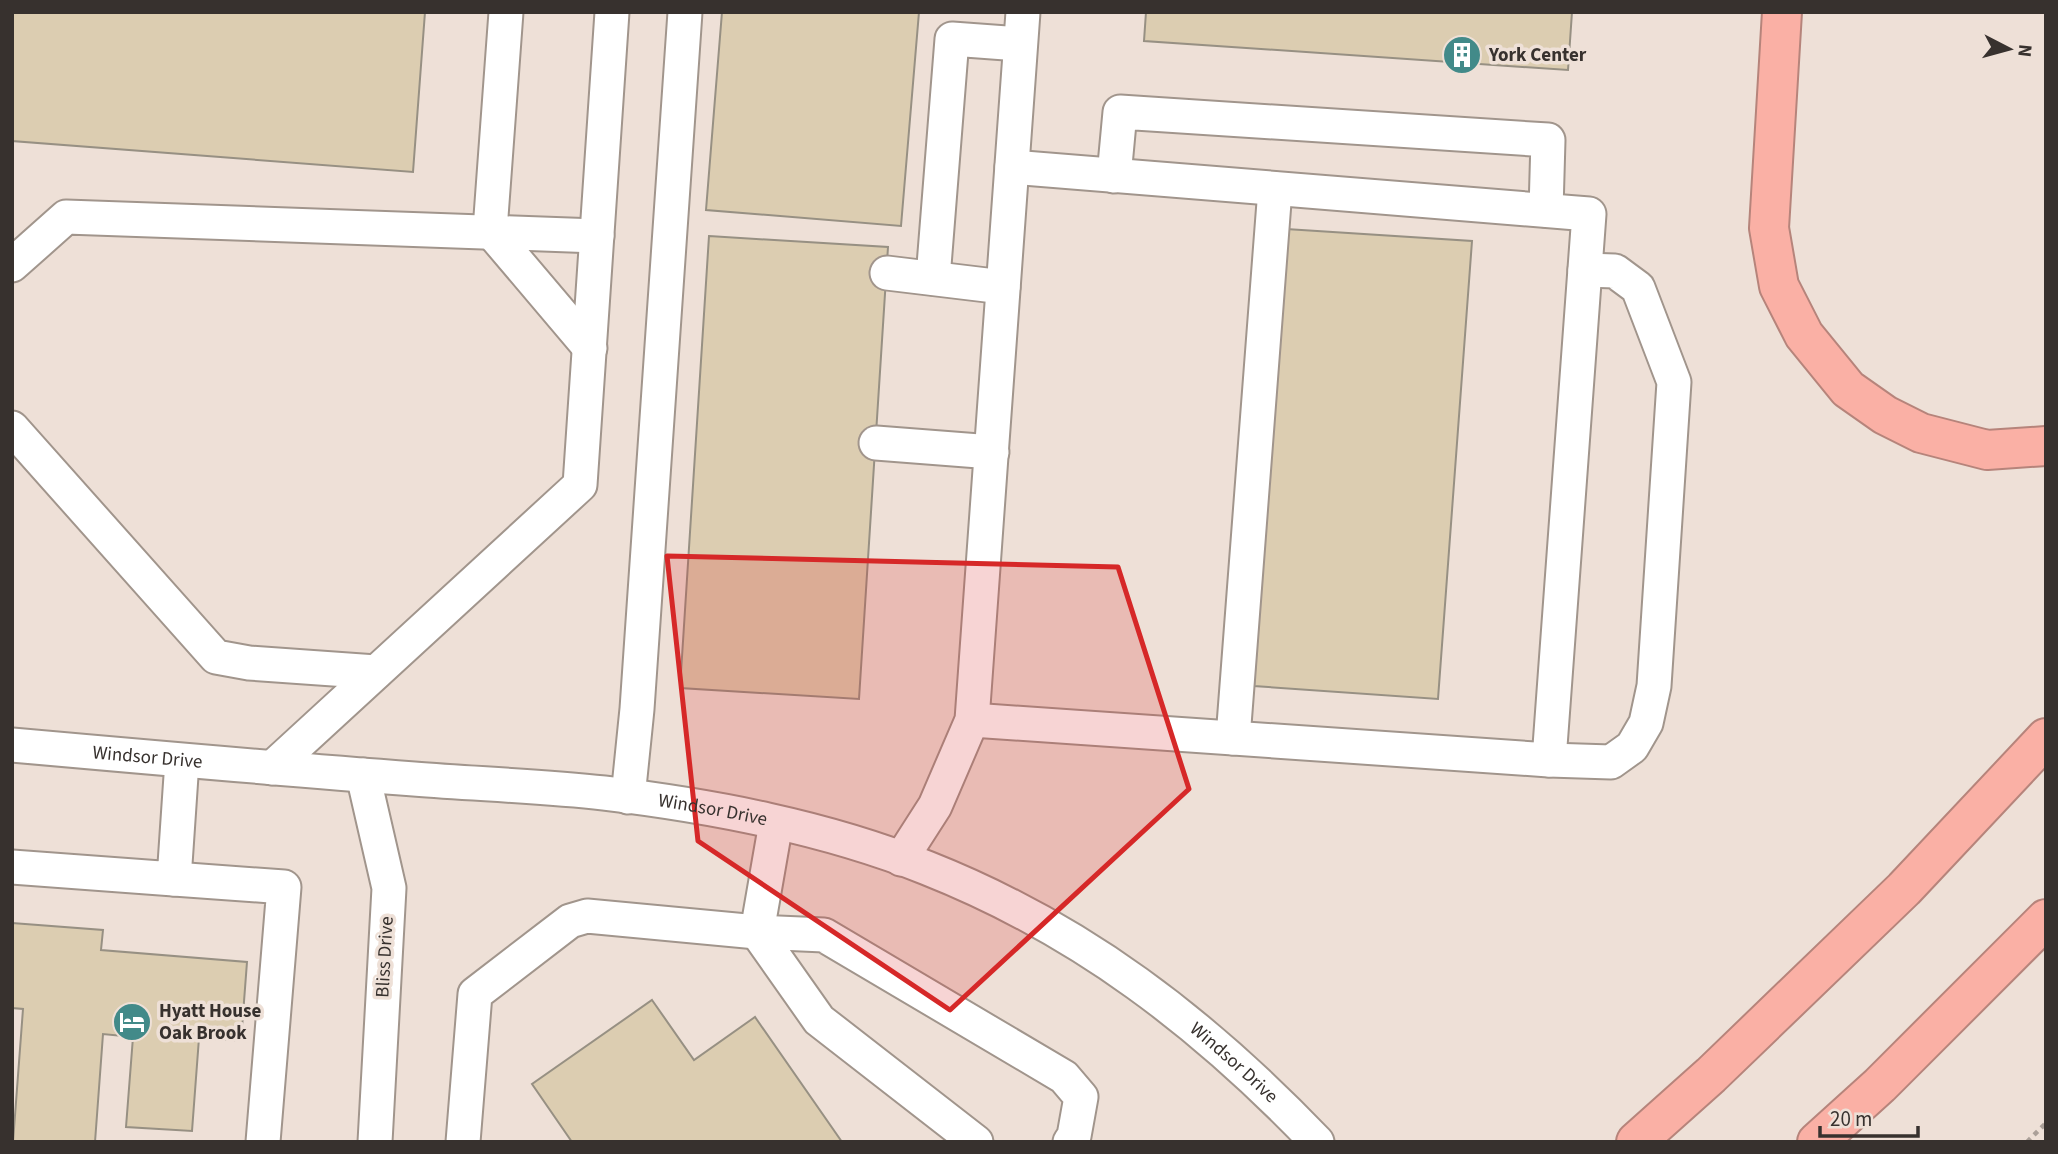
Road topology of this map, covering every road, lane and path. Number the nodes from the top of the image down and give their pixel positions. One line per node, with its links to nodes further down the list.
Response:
1 (506, 12): 10 (street)
2 (612, 12): 11 (street)
3 (685, 12): 31 (street)
4 (1782, 12): 20 (highway)
5 (1022, 28): 6 (street); 15 (street)
6 (1012, 167): 7 (street); 16 (street)
7 (1114, 176): 8 (street); 9 (street)
8 (1275, 189): 9 (street); 24 (street)
9 (1546, 211): 13 (street)
10 (490, 230): 11 (street); 12 (street); 17 (street)
11 (597, 236): 17 (street)
12 (12, 265)
13 (1585, 270): 27 (street); 27 (street)
14 (887, 273): 15 (street)
15 (933, 278): 16 (street)
16 (1003, 287): 21 (street)
17 (590, 348): 22 (street)
18 (12, 428): 22 (street)
19 (876, 443): 21 (street)
20 (2046, 446)
21 (992, 452): 23 (street)
22 (376, 673): 29 (street)
23 (972, 720): 24 (street); 33 (street)
24 (1233, 737): 27 (street)
25 (2046, 738): 45 (highway)
26 (12, 745): 28 (street, Windsor Drive)
27 (1549, 760)
28 (183, 761): 29 (street, Windsor Drive); 35 (street)
29 (272, 768): 30 (street, Windsor Drive)
30 (363, 775): 31 (street, Windsor Drive); 40 (street, Bliss Drive)
31 (628, 797): 32 (street, Windsor Drive)
32 (776, 823): 33 (street, Windsor Drive); 37 (street)
33 (901, 859): 44 (street, Windsor Drive)
34 (12, 867): 35 (street)
35 (174, 879): 39 (street)
36 (2046, 919): 46 (highway)
37 (757, 932): 41 (street); 42 (street); 43 (street)
38 (2046, 1123): 47 (path)
39 (263, 1142)
40 (375, 1142)
41 (463, 1142)
42 (976, 1142)
43 (1070, 1142)
44 (1317, 1142)
45 (1636, 1142)
46 (1817, 1142)
47 (2026, 1142)

